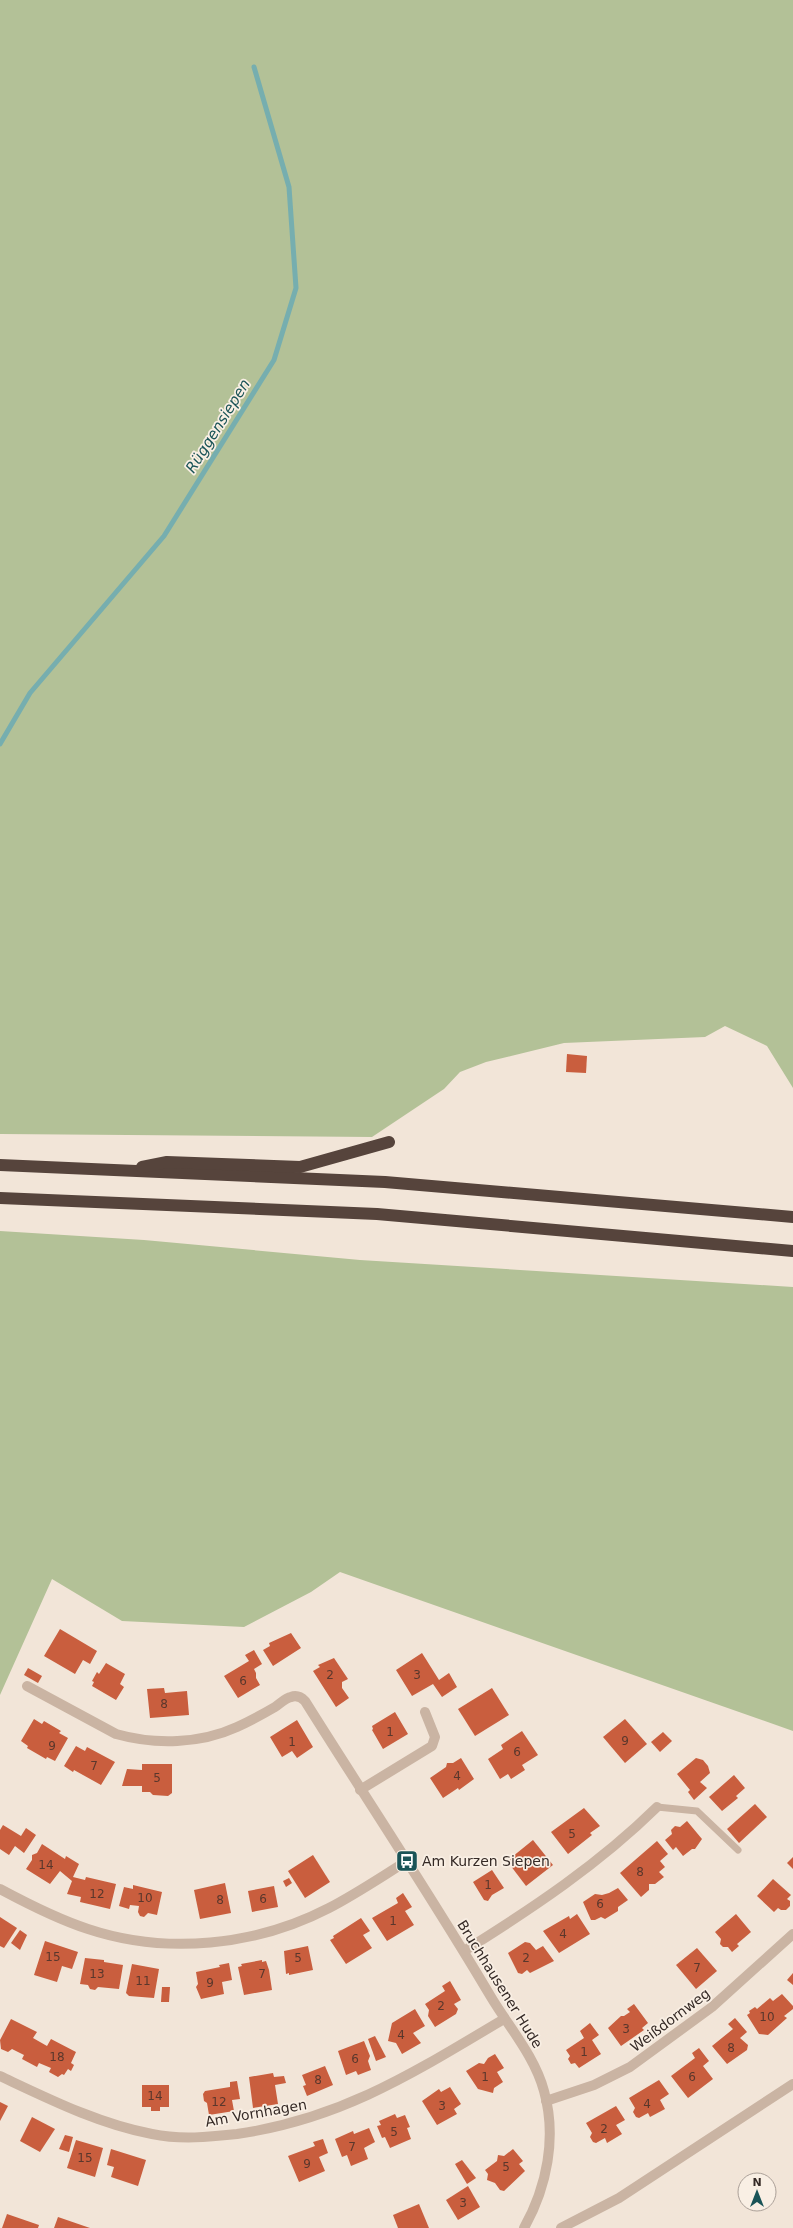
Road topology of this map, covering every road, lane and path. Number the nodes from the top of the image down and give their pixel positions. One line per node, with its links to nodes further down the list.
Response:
1 (388, 1142): 3 (highway)
2 (0, 1166): 3 (highway)
3 (124, 1170): 5 (highway)
4 (0, 1198): 6 (highway)
5 (793, 1217)
6 (793, 1251)
7 (27, 1686): 9 (street, Bruchhausener Hude)
8 (425, 1712): 9 (street)
9 (360, 1790): 12 (street, Bruchhausener Hude)
10 (657, 1807): 11 (lane); 15 (street)
11 (738, 1850)
12 (406, 1861): 13 (street); 15 (street, Bruchhausener Hude)
13 (0, 1889)
14 (793, 1934): 19 (street, Weißdornweg)
15 (464, 1951): 16 (street, Bruchhausener Hude)
16 (504, 2019): 17 (street, Am Vornhagen); 19 (street, Bruchhausener Hude)
17 (0, 2076)
18 (793, 2084): 21 (street)
19 (546, 2101): 20 (street, Bruchhausener Hude)
20 (524, 2228)
21 (561, 2228)

